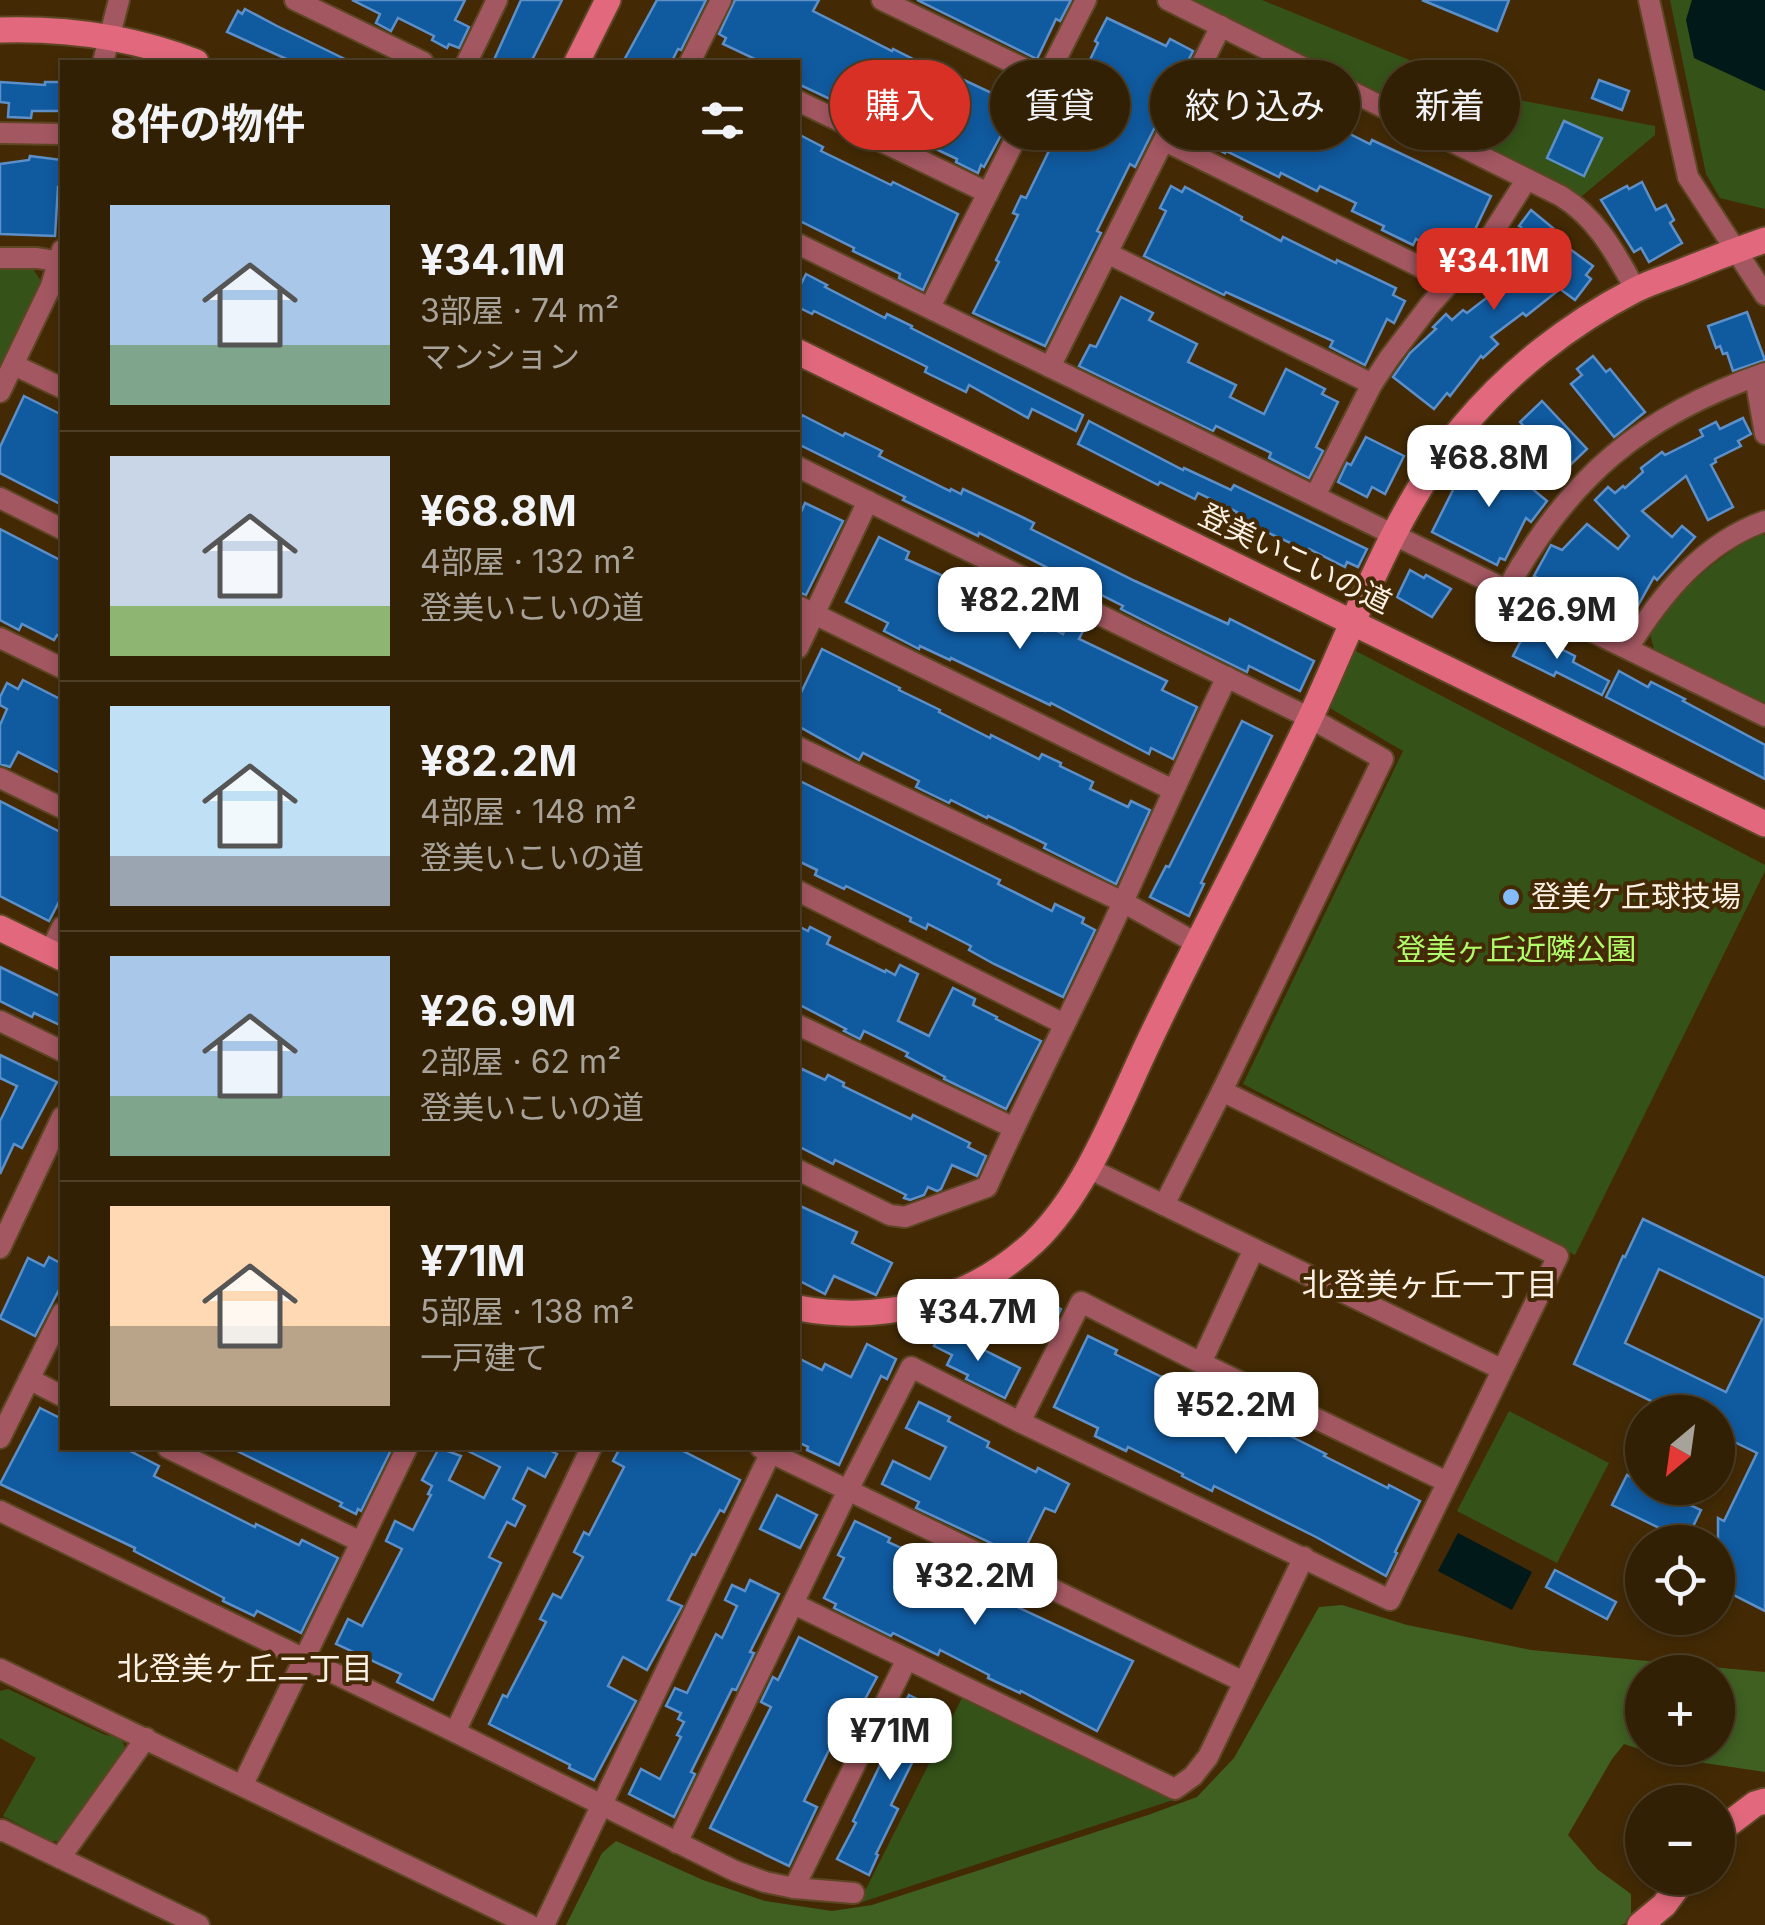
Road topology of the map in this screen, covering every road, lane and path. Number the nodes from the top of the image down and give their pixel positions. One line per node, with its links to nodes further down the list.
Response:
1 (118, 0): 12 (street)
2 (295, 0): 15 (street)
3 (497, 0): 16 (street)
4 (608, 0): 17 (street)
5 (721, 0): 13 (street)
6 (882, 0): 18 (street)
7 (1086, 0): 19 (street)
8 (1168, 0): 10 (street)
9 (1649, 0): 31 (street)
10 (1222, 26): 20 (street); 27 (street)
11 (0, 30): 12 (street)
12 (106, 51): 14 (street)
13 (693, 57)
14 (190, 60)
15 (419, 60)
16 (468, 60)
17 (578, 60)
18 (1007, 60)
19 (1056, 60)
20 (1205, 60)
21 (800, 103): 28 (street)
22 (0, 133): 23 (street)
23 (60, 134)
24 (1010, 150): 28 (street)
25 (1161, 150): 32 (street)
26 (1183, 150): 36 (street)
27 (1528, 179): 36 (street); 37 (street)
28 (988, 193): 39 (street)
29 (1765, 240): 31 (street)
30 (800, 245): 39 (street)
31 (1734, 251): 37 (street); 38 (street)
32 (1109, 254): 42 (street); 44 (street)
33 (0, 258): 34 (street)
34 (60, 258)
35 (60, 263): 41 (street)
36 (1451, 282): 44 (street)
37 (1636, 290): 54 (street)
38 (1765, 295)
39 (930, 307): 42 (street)
40 (800, 353): 57 (street, 登美いこいの道)
41 (14, 364): 45 (street); 46 (street)
42 (1050, 367): 49 (street)
43 (1760, 375): 47 (street); 55 (street)
44 (1372, 384): 49 (street)
45 (60, 387)
46 (0, 392)
47 (1765, 434)
48 (800, 469): 51 (street)
49 (1315, 496): 54 (street)
50 (0, 498): 53 (street)
51 (868, 501): 56 (street); 62 (street)
52 (1765, 521): 60 (street)
53 (60, 528)
54 (1394, 534): 55 (street); 57 (street)
55 (1508, 589): 60 (street)
56 (806, 610): 59 (street); 67 (street)
57 (1352, 623): 64 (street); 69 (street, 登美いこいの道)
58 (0, 638): 61 (street)
59 (800, 638)
60 (1628, 648): 63 (street)
61 (60, 667)
62 (1227, 678): 64 (street); 67 (street)
63 (1765, 716)
64 (1310, 718): 73 (street); 79 (street)
65 (800, 748): 71 (street)
66 (0, 778): 68 (street)
67 (1173, 790): 71 (street)
68 (60, 807)
69 (1765, 824)
70 (800, 892): 76 (street)
71 (1123, 902): 73 (street); 76 (street)
72 (0, 928): 74 (street)
73 (1196, 943): 82 (street)
74 (56, 955)
75 (0, 1021): 78 (street)
76 (1064, 1024): 81 (street)
77 (800, 1026): 81 (street)
78 (60, 1051)
79 (1222, 1091): 84 (street); 90 (street)
80 (60, 1121): 85 (street)
81 (1014, 1128): 83 (street)
82 (1088, 1168): 84 (street); 87 (street)
83 (800, 1171)
84 (1164, 1205): 86 (street)
85 (0, 1248)
86 (1254, 1250): 89 (street); 90 (street)
87 (800, 1308)
88 (60, 1317): 91 (street)
89 (1201, 1363): 93 (street); 99 (street)
90 (1501, 1369): 99 (street)
91 (29, 1379): 92 (street); 94 (street)
92 (60, 1395)
93 (1020, 1422): 100 (street); 103 (street)
94 (0, 1438)
95 (172, 1450): 102 (street)
96 (406, 1450): 102 (street)
97 (589, 1450): 109 (street)
98 (766, 1450): 100 (street); 113 (street)
99 (1447, 1482): 103 (street)
100 (848, 1490): 104 (street); 108 (street)
101 (0, 1512): 106 (street)
102 (361, 1542): 106 (street)
103 (1304, 1558): 108 (street)
104 (794, 1604): 105 (street); 116 (street)
105 (908, 1659): 108 (street); 118 (street)
106 (305, 1660): 109 (street); 111 (street)
107 (0, 1669): 110 (street)
108 (1244, 1682)
109 (455, 1732): 113 (street)
110 (146, 1738): 111 (street); 117 (street)
111 (243, 1784): 122 (street)
112 (1765, 1800): 114 (street)
113 (602, 1804): 116 (street); 123 (street)
114 (1735, 1819)
115 (0, 1831): 117 (street)
116 (677, 1843): 118 (street)
117 (60, 1858): 121 (street)
118 (794, 1888): 119 (street)
119 (854, 1893)
120 (1671, 1895): 124 (street)
121 (199, 1925)
122 (530, 1925)
123 (544, 1925)
124 (1640, 1925)

